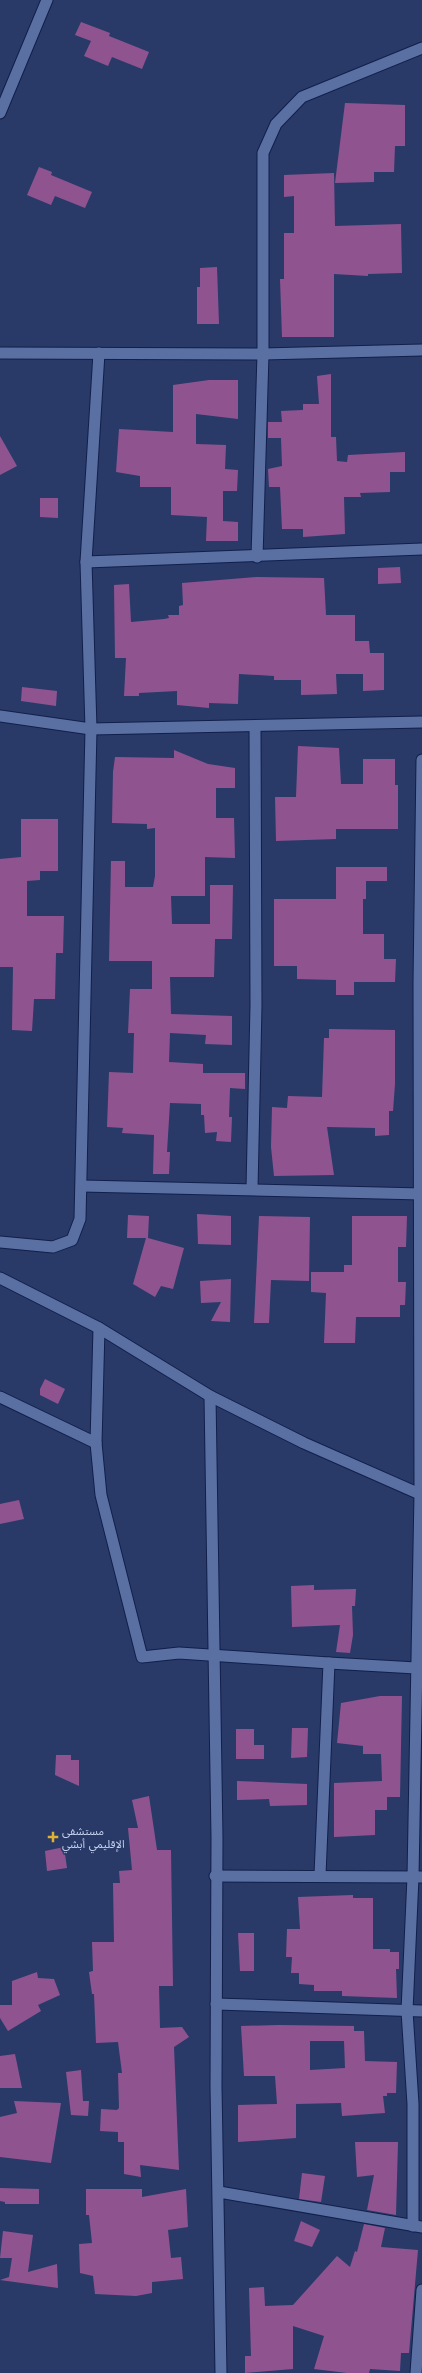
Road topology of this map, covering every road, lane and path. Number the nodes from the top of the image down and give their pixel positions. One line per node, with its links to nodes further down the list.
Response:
1 (47, 0): 3 (street)
2 (422, 48): 7 (street)
3 (0, 113)
4 (422, 350): 7 (street)
5 (0, 353): 6 (street)
6 (99, 353): 7 (street); 10 (street)
7 (263, 354): 9 (street)
8 (422, 549): 9 (street)
9 (257, 557): 10 (street)
10 (86, 562): 14 (street)
11 (0, 716): 14 (street)
12 (422, 722): 13 (street)
13 (255, 726): 14 (street); 17 (street)
14 (91, 729): 16 (street)
15 (422, 760): 18 (street)
16 (82, 1186): 17 (street); 19 (street)
17 (252, 1189): 18 (street)
18 (421, 1194): 25 (street)
19 (0, 1242)
20 (0, 1278): 21 (street)
21 (99, 1328): 22 (street); 24 (street)
22 (210, 1396): 25 (street); 26 (street)
23 (0, 1397): 24 (street)
24 (96, 1443): 26 (street)
25 (421, 1494): 28 (street)
26 (212, 1655): 27 (street); 30 (street)
27 (329, 1663): 28 (street); 29 (street)
28 (416, 1668): 31 (street)
29 (320, 1875): 30 (street); 31 (street)
30 (215, 1876): 32 (street)
31 (417, 1877): 33 (street)
32 (216, 2004): 33 (street); 36 (street)
33 (407, 2011): 34 (street); 35 (street)
34 (422, 2011)
35 (418, 2103): 37 (street)
36 (219, 2192): 37 (street); 39 (street)
37 (417, 2227)
38 (422, 2290): 40 (street)
39 (221, 2373)
40 (416, 2373)

